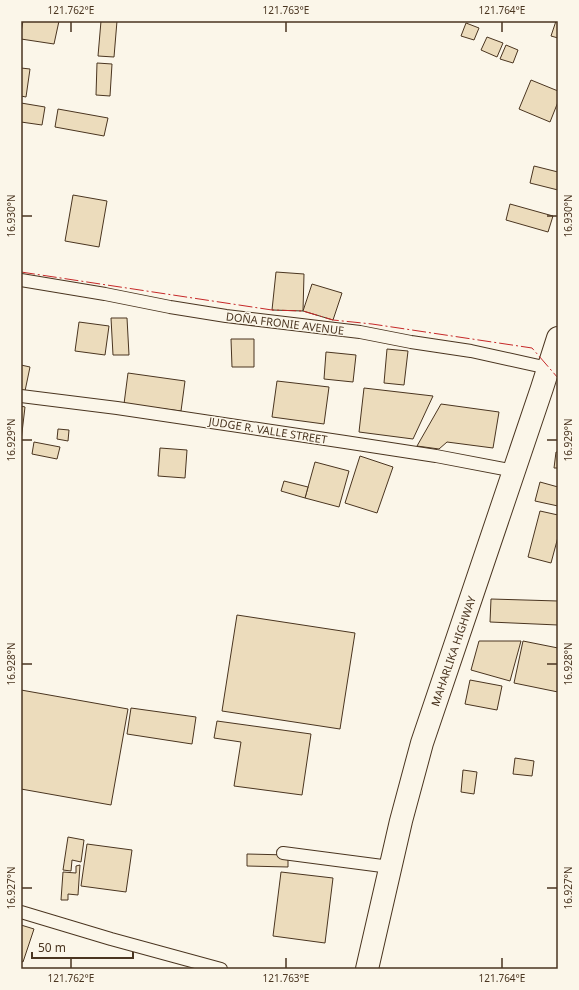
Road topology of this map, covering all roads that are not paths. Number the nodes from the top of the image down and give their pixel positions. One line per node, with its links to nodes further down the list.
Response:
1 (21, 280): 3 (street, DOÑA FRONIE AVENUE)
2 (558, 338): 3 (highway, MAHARLIKA HIGHWAY)
3 (548, 368): 5 (highway, MAHARLIKA HIGHWAY)
4 (21, 396): 5 (street, JUDGE R. VALLE STREET)
5 (514, 471): 7 (highway, MAHARLIKA HIGHWAY)
6 (282, 853): 7 (street)
7 (390, 867): 10 (highway, MAHARLIKA HIGHWAY)
8 (21, 912): 9 (street)
9 (221, 969)
10 (367, 969)

